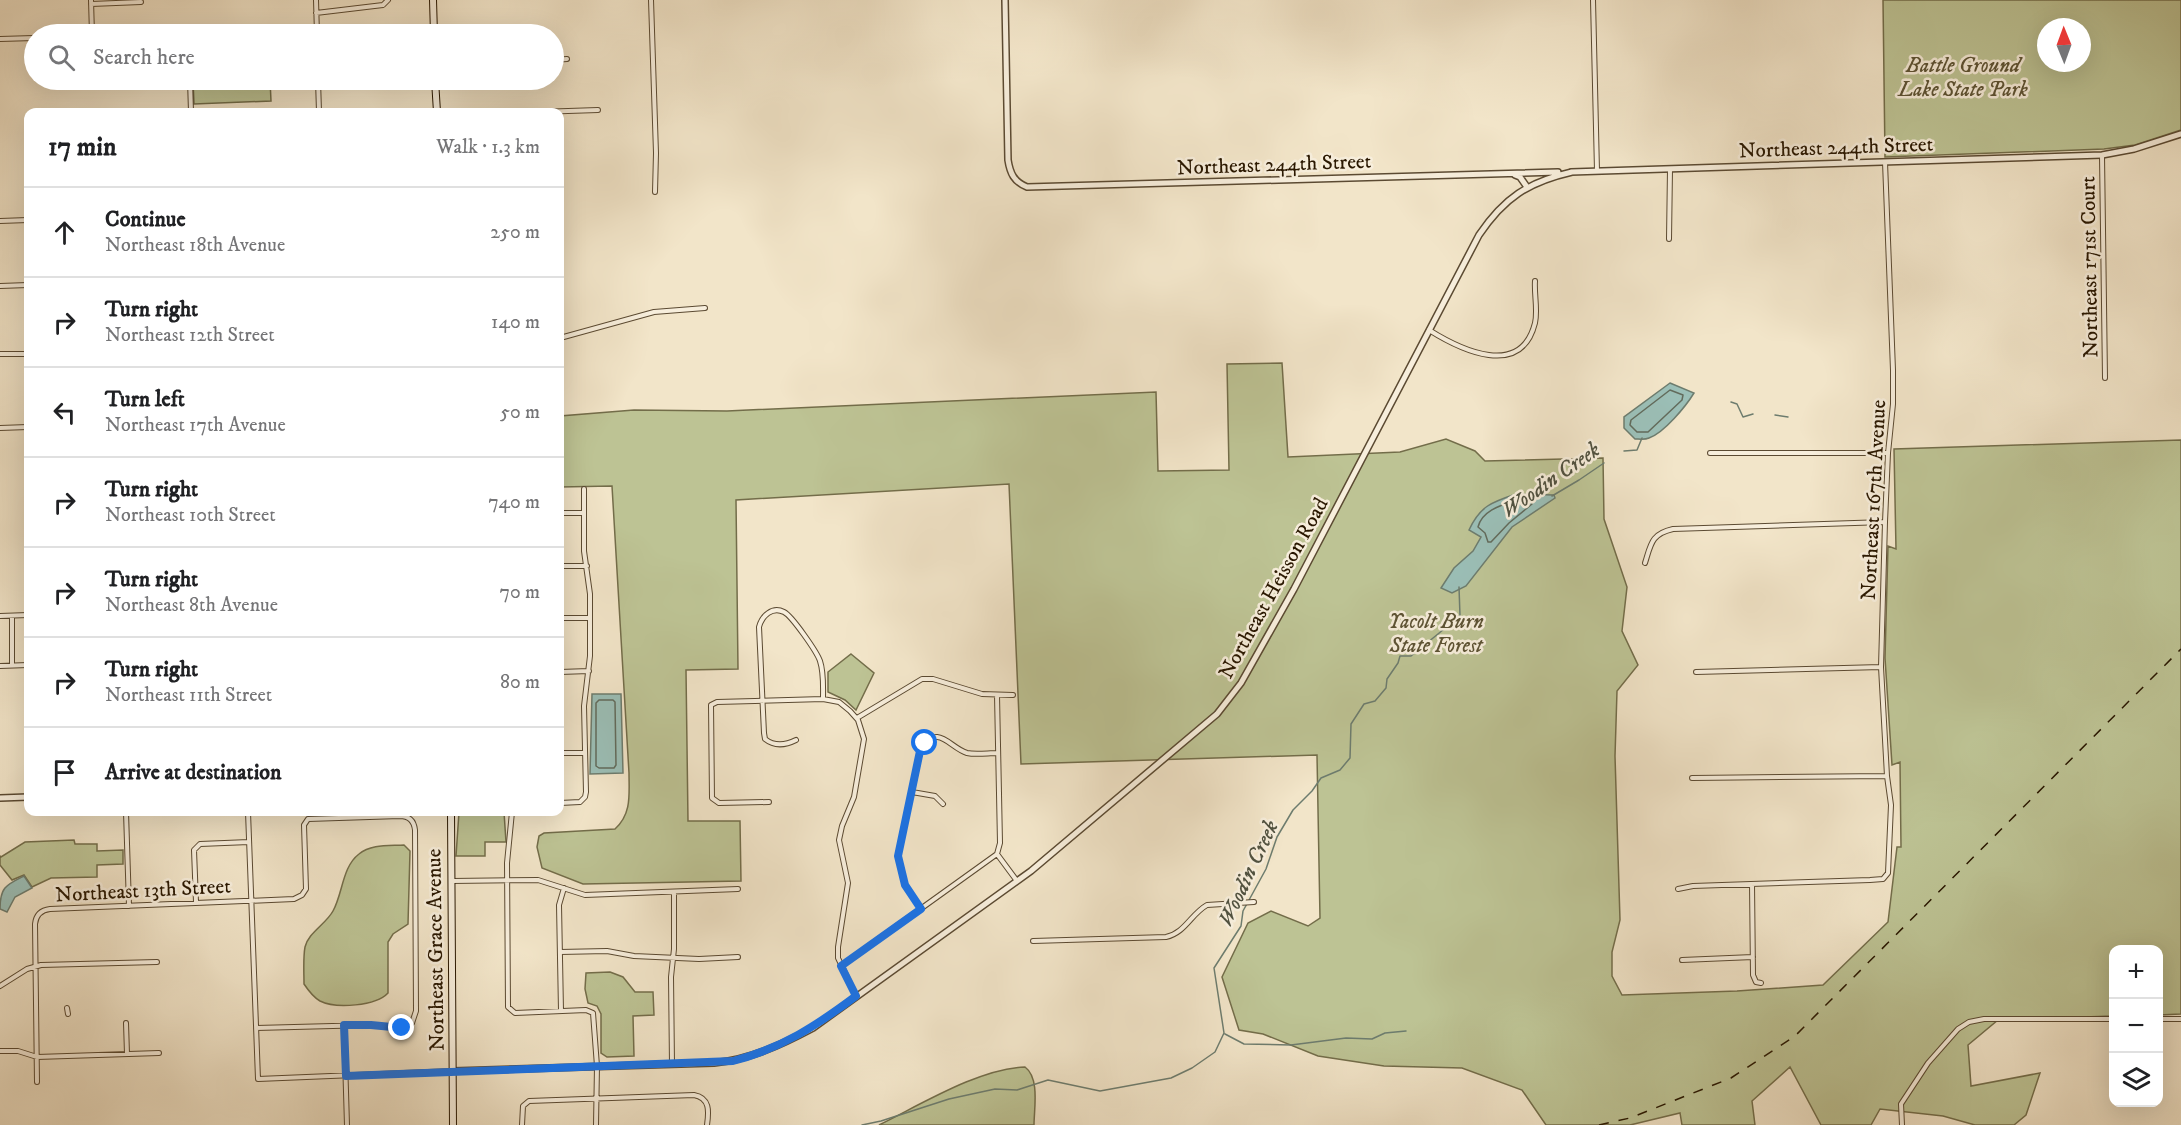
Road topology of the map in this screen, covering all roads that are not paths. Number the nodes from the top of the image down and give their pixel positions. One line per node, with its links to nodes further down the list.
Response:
1 (316, 0): 9 (street)
2 (433, 0): 12 (main road)
3 (651, 0): 33 (street)
4 (1005, 0): 31 (street, Northeast 244th Street)
5 (1593, 0): 29 (street)
6 (387, 1): 9 (street)
7 (91, 2): 8 (street); 10 (street)
8 (141, 2)
9 (316, 13): 11 (street)
10 (92, 24)
11 (317, 24)
12 (434, 24)
13 (24, 38): 14 (street)
14 (0, 39)
15 (564, 59): 16 (street)
16 (567, 59)
17 (190, 90): 20 (street)
18 (318, 90): 21 (street)
19 (436, 90): 22 (main road)
20 (191, 108)
21 (319, 108)
22 (437, 108)
23 (598, 110): 24 (street)
24 (564, 111)
25 (2181, 134): 26 (street, Northeast 244th Street)
26 (2102, 155): 27 (street, Northeast 244th Street); 45 (street, Northeast 171st Court)
27 (1885, 162): 28 (street, Northeast 244th Street); 49 (street, Northeast 167th Avenue)
28 (1670, 169): 29 (street, Northeast 244th Street); 36 (street)
29 (1597, 171): 30 (street, Northeast 244th Street)
30 (1572, 172): 31 (street, Northeast 244th Street); 32 (street, Northeast Heisson Road)
31 (1511, 173): 32 (street)
32 (1527, 187): 41 (street, Northeast Heisson Road)
33 (655, 192)
34 (24, 220): 35 (street)
35 (0, 221)
36 (1669, 238)
37 (1535, 281): 41 (street)
38 (24, 285): 39 (street)
39 (0, 286)
40 (705, 308): 42 (street)
41 (1429, 330): 96 (street, Northeast Heisson Road)
42 (564, 337)
43 (0, 354): 44 (street)
44 (24, 354)
45 (2105, 378)
46 (24, 427): 47 (street)
47 (0, 428)
48 (1710, 453): 49 (street)
49 (1888, 453): 53 (street, Northeast 167th Avenue)
50 (584, 489): 52 (street)
51 (564, 513): 52 (street)
52 (583, 513): 56 (street)
53 (1885, 522): 54 (street); 65 (street, Northeast 167th Avenue)
54 (1645, 563)
55 (564, 566): 56 (street)
56 (587, 566): 61 (street)
57 (24, 615): 59 (street)
58 (0, 616): 59 (street)
59 (12, 616): 62 (street)
60 (564, 618): 61 (street)
61 (590, 618): 66 (street)
62 (12, 665): 63 (street); 64 (street)
63 (24, 665)
64 (0, 666)
65 (1881, 667): 68 (street); 78 (street, Northeast 167th Avenue)
66 (589, 671): 67 (street); 76 (street)
67 (564, 672)
68 (1696, 672)
69 (1013, 694): 70 (street)
70 (997, 695): 73 (street); 77 (street)
71 (823, 699): 72 (street); 72 (street); 73 (street)
72 (761, 701): 74 (street); 83 (street)
73 (857, 718): 115 (street)
74 (796, 740)
75 (564, 753): 76 (street)
76 (584, 753): 84 (street)
77 (997, 753): 80 (street); 93 (street)
78 (1887, 776): 79 (street); 97 (street, Northeast 167th Avenue)
79 (1692, 778)
80 (912, 792): 85 (street); 106 (street)
81 (24, 797): 82 (street)
82 (0, 798)
83 (769, 802)
84 (564, 803)
85 (943, 804)
86 (126, 816): 105 (street)
87 (248, 816): 92 (street)
88 (334, 816): 102 (street, Northeast 13th Street)
89 (403, 816): 124 (street)
90 (451, 816): 94 (main road, Northeast Grace Avenue)
91 (512, 816): 95 (street)
92 (249, 842): 102 (street); 103 (street)
93 (997, 855): 96 (street); 106 (street)
94 (452, 881): 95 (street); 132 (main road, Northeast Grace Avenue)
95 (507, 881): 98 (street); 119 (street)
96 (1017, 881): 118 (street, Northeast Heisson Road)
97 (1752, 884): 100 (street); 111 (street)
98 (564, 888): 101 (street); 108 (street)
99 (738, 889): 101 (street)
100 (1678, 889)
101 (674, 892): 109 (street)
102 (251, 901): 103 (street, Northeast 13th Street); 125 (street)
103 (196, 902): 105 (street, Northeast 13th Street)
104 (1254, 902): 107 (street)
105 (129, 906): 114 (street, Northeast 13th Street)
106 (921, 909): 115 (street)
107 (1033, 941)
108 (560, 952): 109 (street); 119 (street)
109 (673, 957): 110 (street); 130 (street)
110 (738, 957)
111 (1753, 957): 112 (street); 116 (street)
112 (1682, 960)
113 (157, 962): 114 (street)
114 (35, 966): 117 (street); 129 (street)
115 (841, 966): 118 (street)
116 (1761, 983)
117 (0, 986)
118 (856, 996): 130 (street, Northeast Heisson Road)
119 (561, 1011): 131 (street)
120 (2181, 1018): 122 (street)
121 (2109, 1019): 141 (street)
122 (2163, 1019)
123 (126, 1023): 128 (street)
124 (344, 1025): 125 (street); 133 (street)
125 (256, 1029): 133 (street)
126 (0, 1051): 129 (street)
127 (159, 1053): 128 (street)
128 (127, 1054): 129 (street)
129 (37, 1058): 134 (street)
130 (672, 1064): 131 (street, Northeast Heisson Road)
131 (597, 1066): 132 (street, Northeast Heisson Road); 135 (street)
132 (453, 1071): 133 (street); 137 (main road, Northeast Grace Avenue)
133 (346, 1076): 136 (street)
134 (37, 1082)
135 (596, 1098): 138 (street); 139 (street); 140 (street)
136 (347, 1125)
137 (453, 1125)
138 (522, 1125)
139 (596, 1125)
140 (707, 1125)
141 (1902, 1125)

